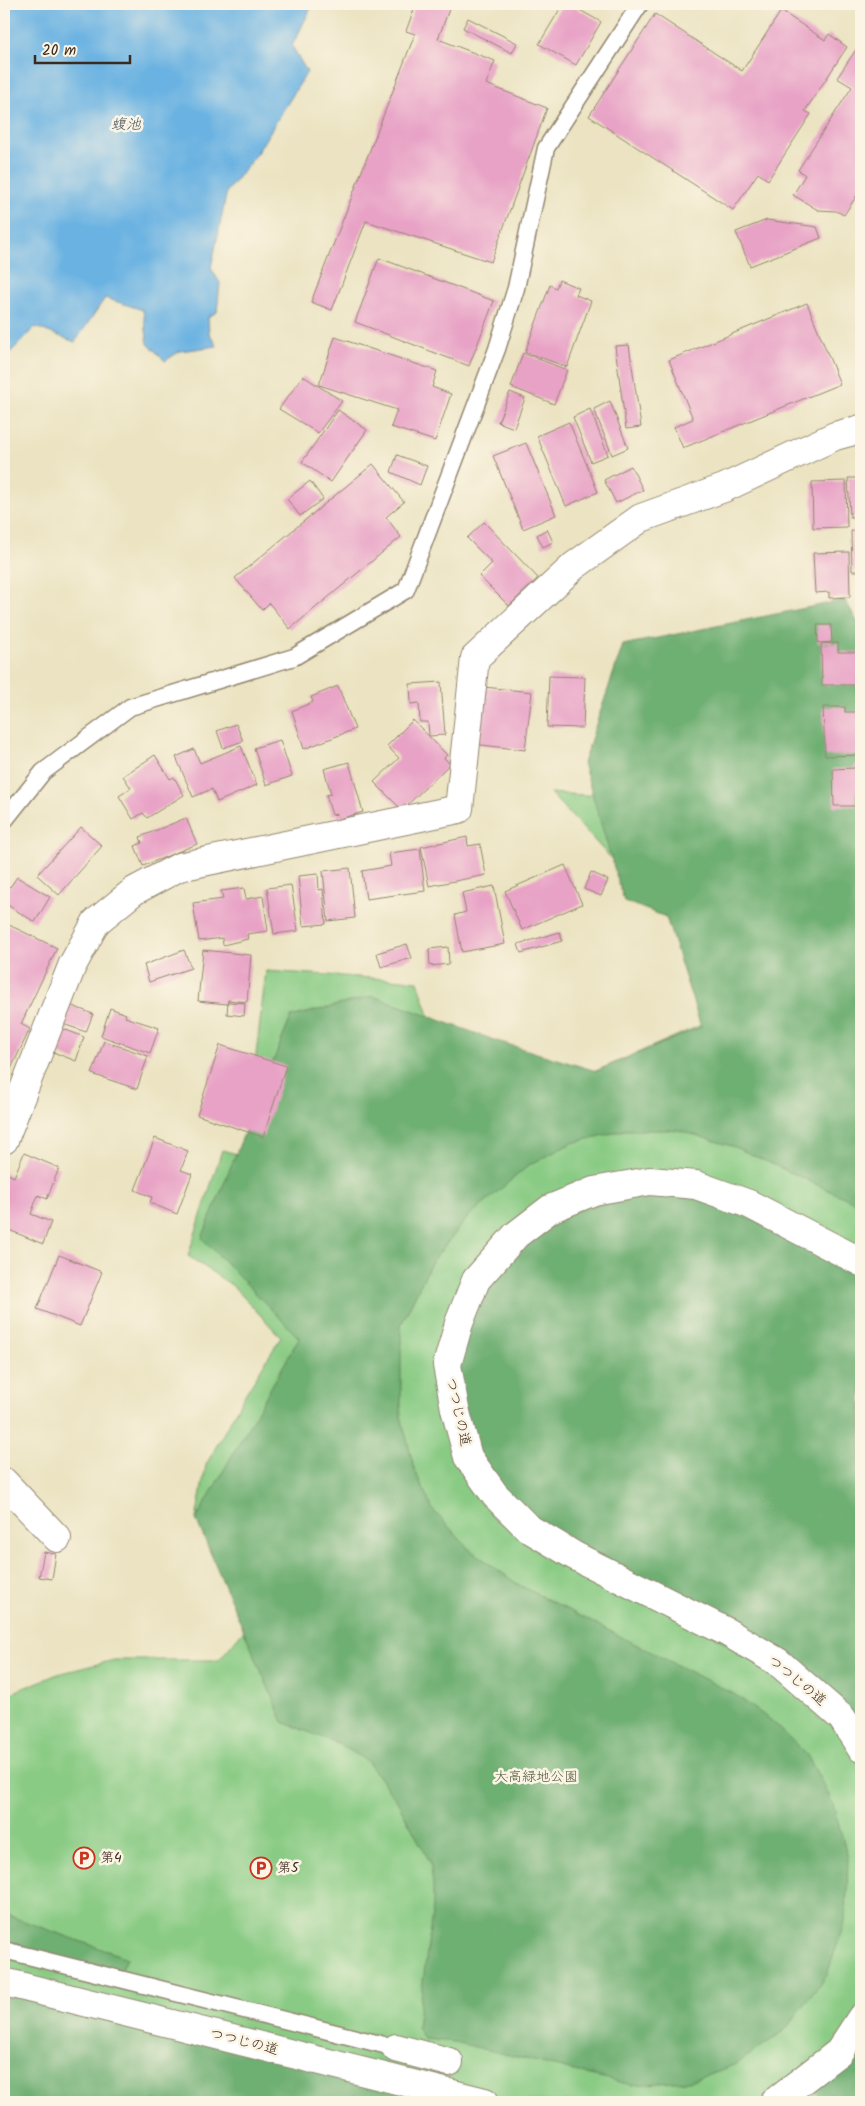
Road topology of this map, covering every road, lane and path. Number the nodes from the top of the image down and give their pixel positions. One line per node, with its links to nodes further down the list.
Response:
1 (640, 4): 3 (lane)
2 (861, 429): 4 (street)
3 (4, 822)
4 (4, 1140)
5 (861, 1262): 8 (street, つつじの道)
6 (4, 1482): 7 (street)
7 (57, 1538)
8 (861, 1748)
9 (4, 1950): 12 (lane)
10 (4, 1982): 14 (street, つつじの道)
11 (861, 2018): 15 (street)
12 (396, 2048): 13 (street)
13 (449, 2062)
14 (485, 2102)
15 (774, 2102)

